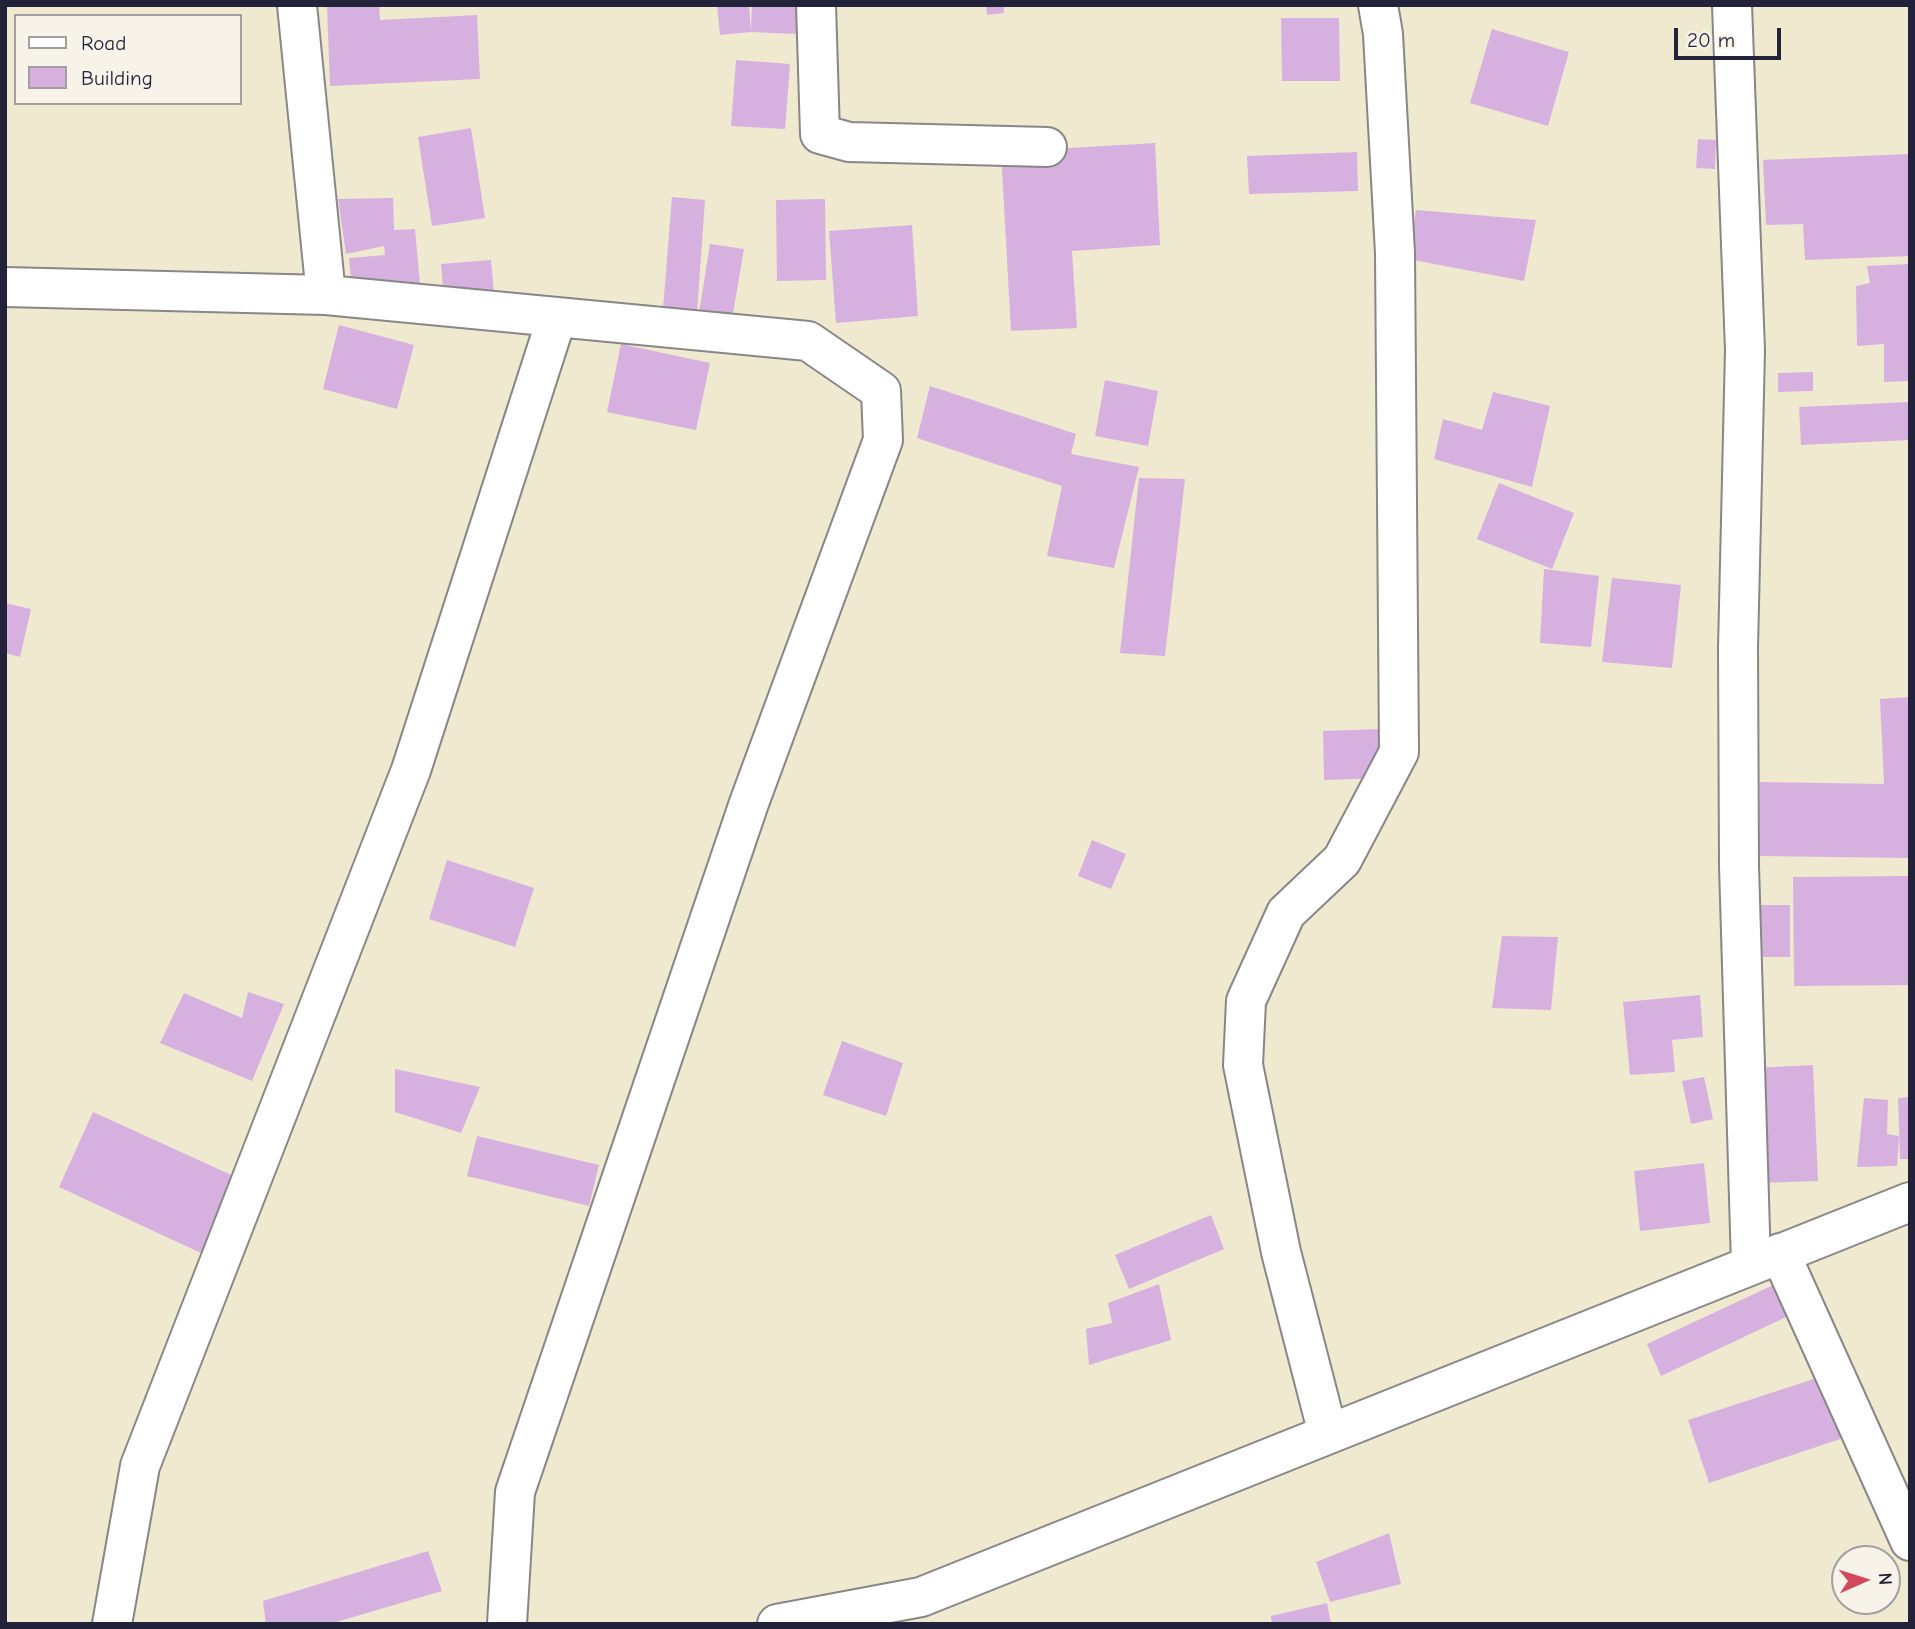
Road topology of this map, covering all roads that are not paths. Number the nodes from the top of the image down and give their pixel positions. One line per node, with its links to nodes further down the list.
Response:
1 (297, 5): 7 (street)
2 (816, 5): 5 (street)
3 (1378, 5): 11 (street)
4 (1732, 5): 10 (street)
5 (1047, 147)
6 (5, 288): 7 (street)
7 (326, 295): 8 (street)
8 (556, 317): 13 (street); 14 (street)
9 (1910, 1202): 10 (street)
10 (1766, 1259): 11 (street); 12 (street)
11 (1328, 1434): 15 (street)
12 (1910, 1541)
13 (112, 1624)
14 (507, 1624)
15 (777, 1624)

